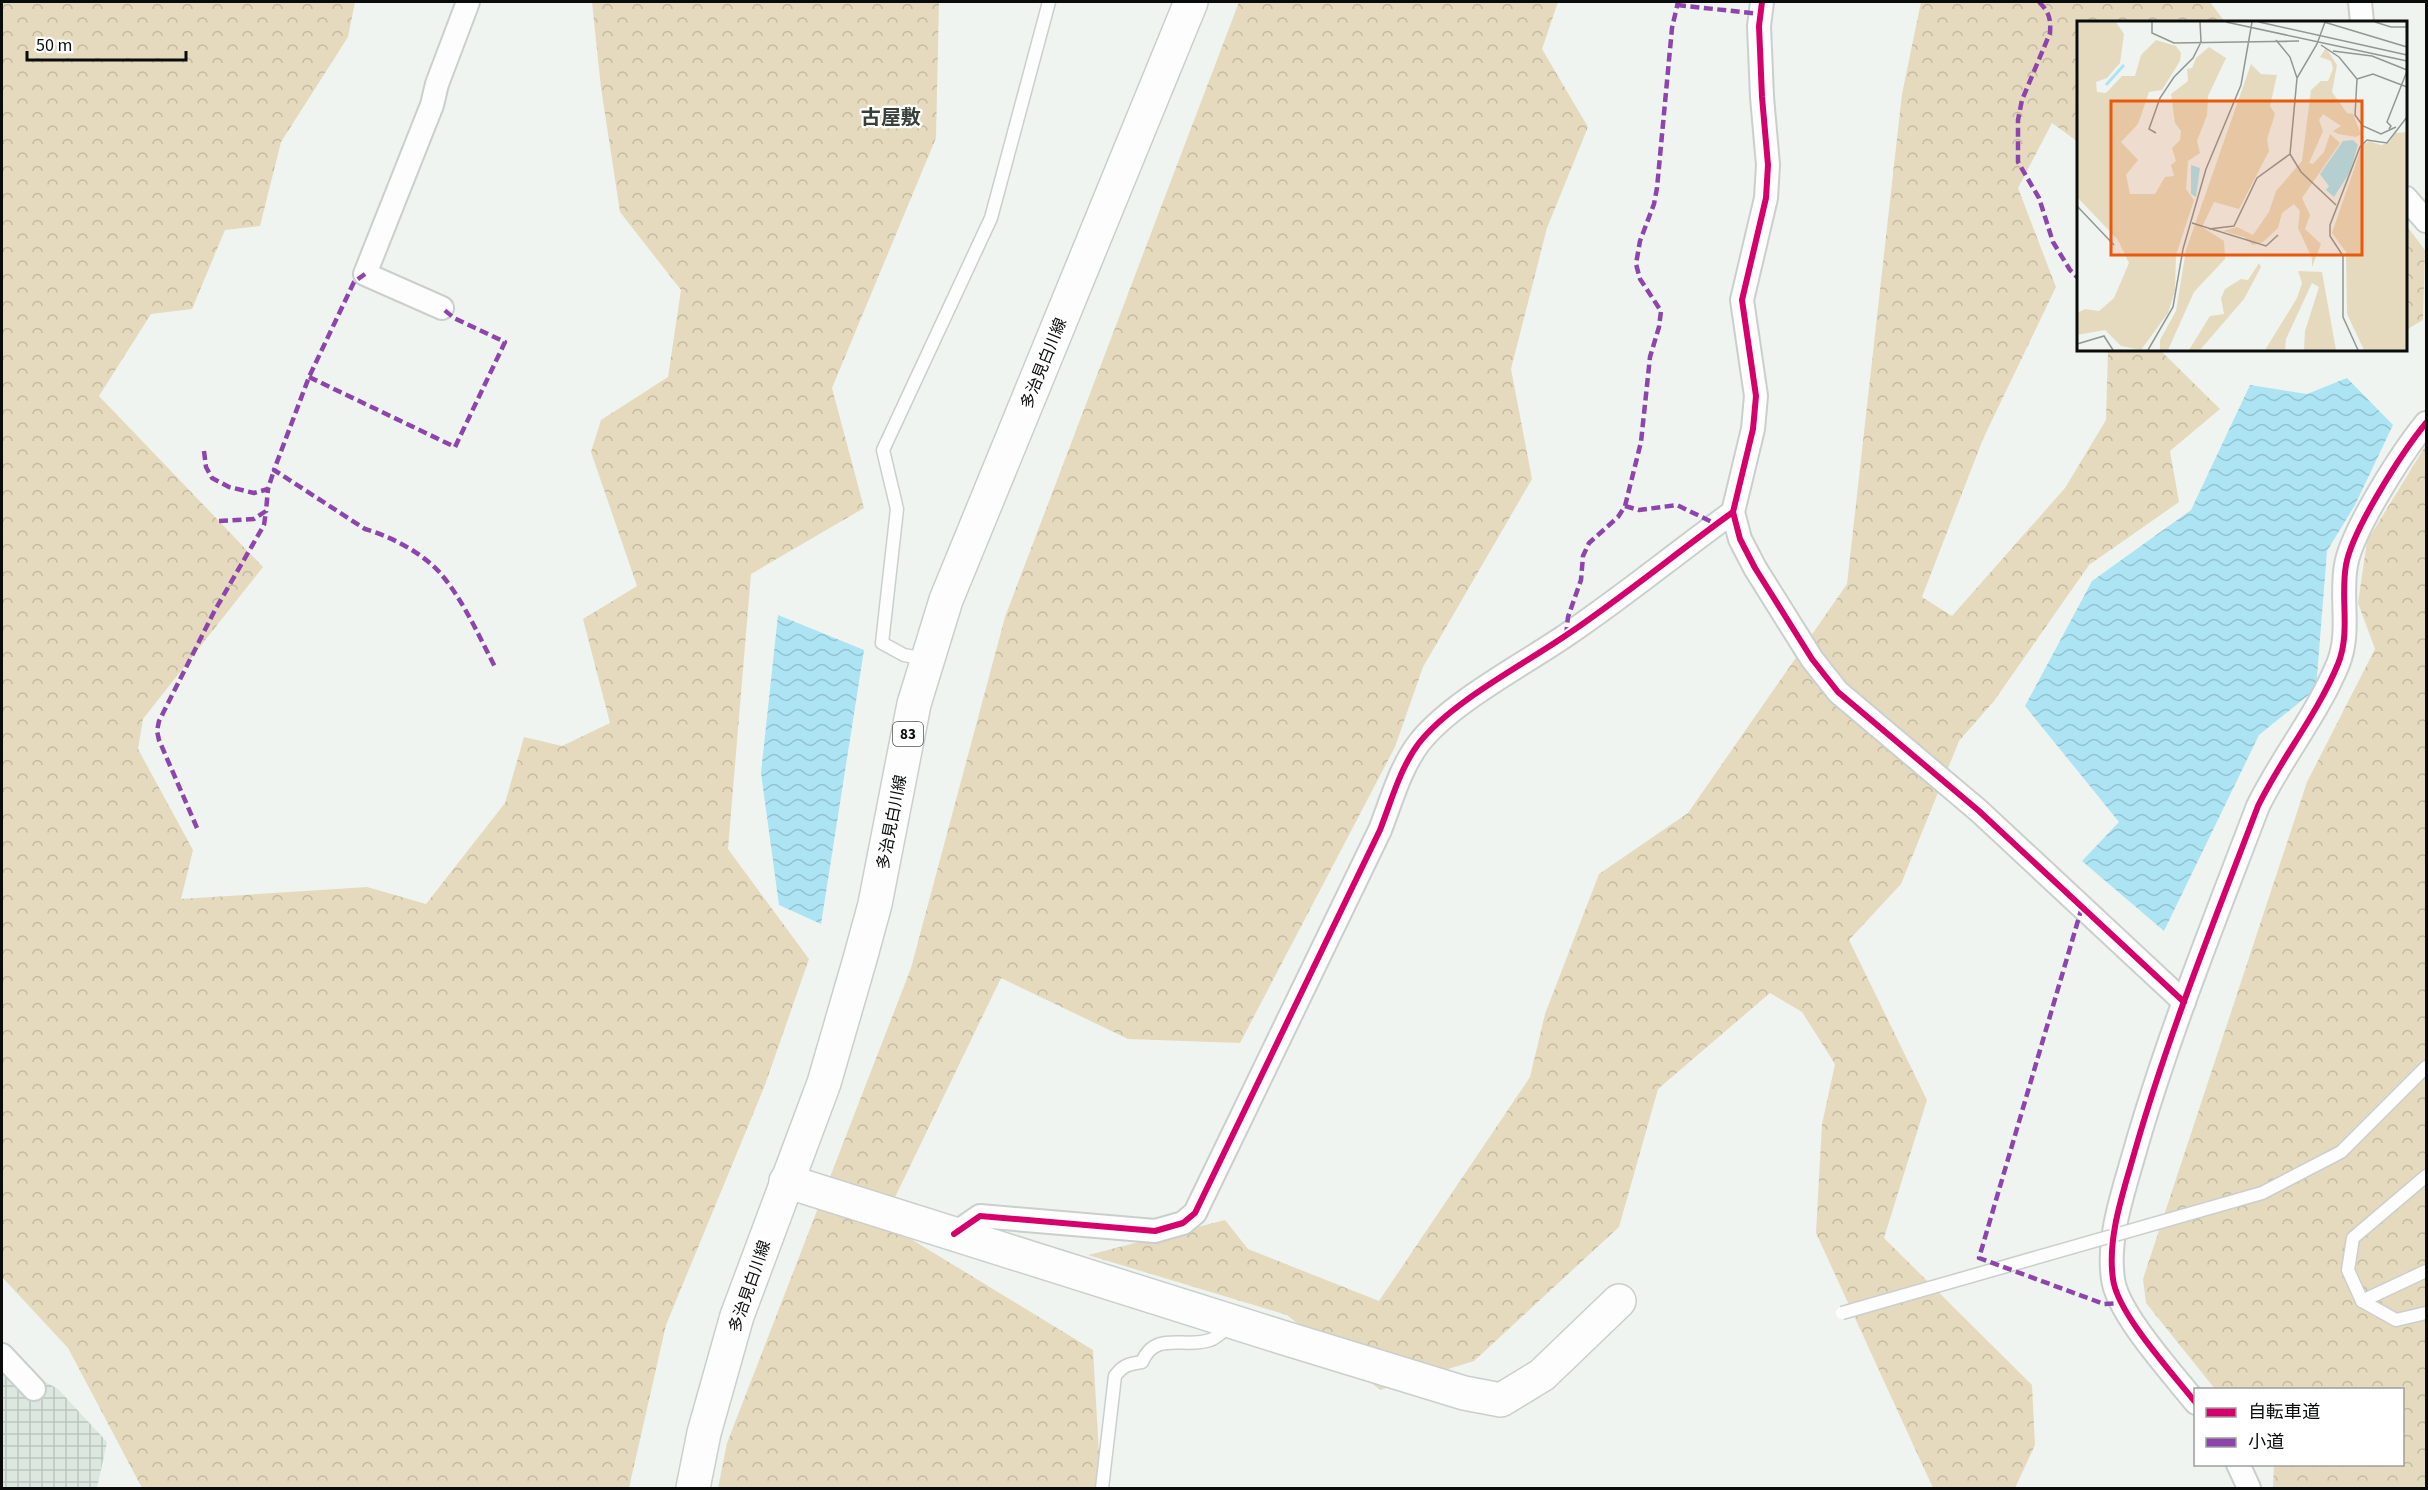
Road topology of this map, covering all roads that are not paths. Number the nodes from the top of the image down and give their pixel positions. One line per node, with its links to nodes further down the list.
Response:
1 (468, 2): 9 (street)
2 (1049, 2): 12 (lane)
3 (1191, 2): 12 (main road, 多治見白川線 / 83)
4 (1762, 2): 11 (street)
5 (2360, 2): 6 (street)
6 (2362, 21)
7 (2407, 199): 8 (street)
8 (2427, 222)
9 (442, 308)
10 (2427, 423): 13 (street)
11 (1733, 512): 13 (street); 17 (street)
12 (926, 659): 16 (main road, 多治見白川線 / 83)
13 (2184, 1002): 26 (street)
14 (2427, 1067): 21 (lane, bridge)
15 (2427, 1176): 20 (lane)
16 (786, 1181): 17 (main road); 28 (main road, 多治見白川線 / 83)
17 (954, 1234): 23 (main road)
18 (2427, 1271): 20 (lane)
19 (1618, 1301): 23 (main road)
20 (2362, 1301): 22 (lane)
21 (1842, 1313)
22 (2427, 1313)
23 (1233, 1322): 29 (lane)
24 (2, 1355): 25 (street)
25 (34, 1389)
26 (2194, 1400)
27 (2239, 1466): 30 (street)
28 (693, 1488)
29 (1102, 1488)
30 (2249, 1488)

